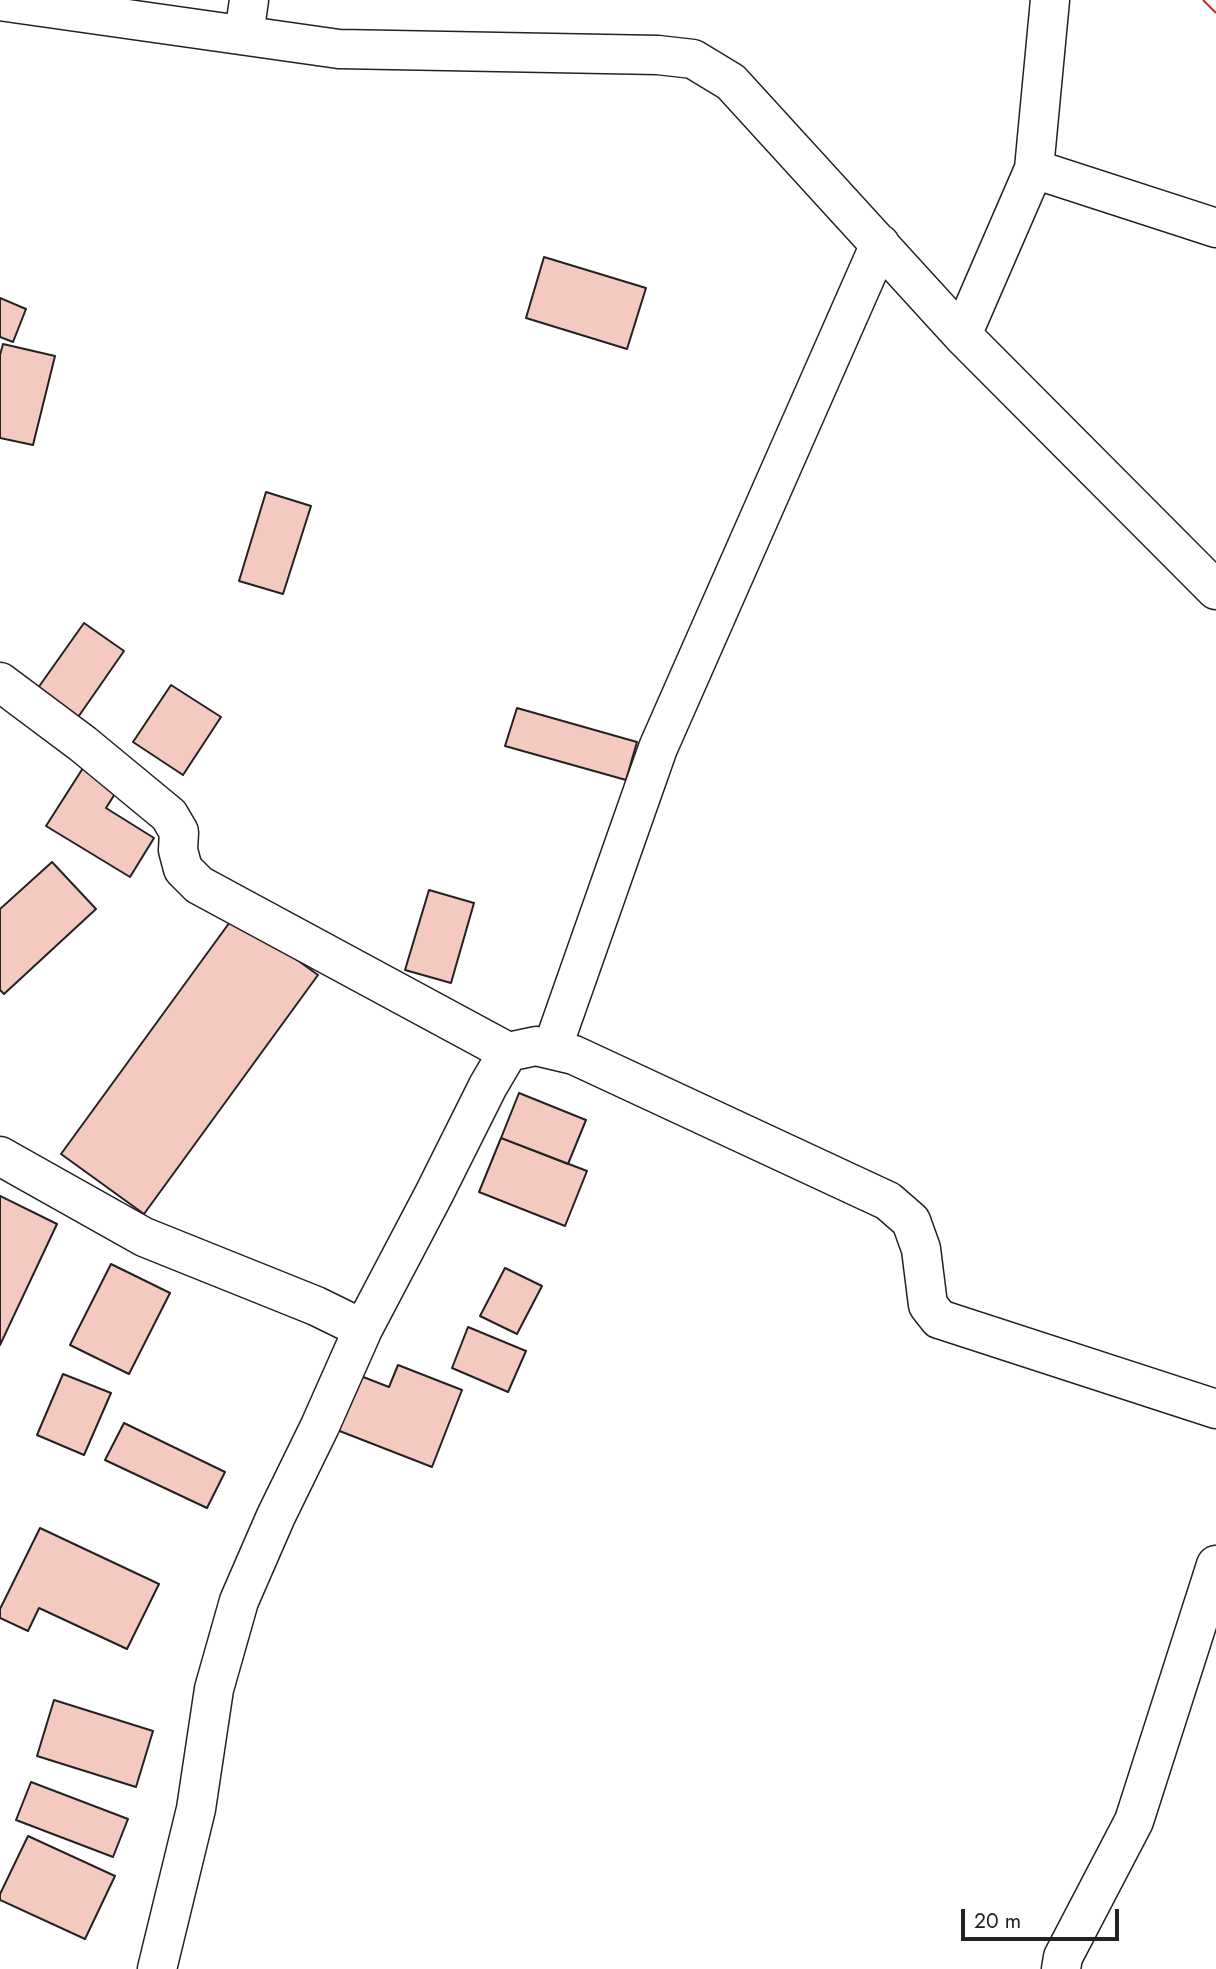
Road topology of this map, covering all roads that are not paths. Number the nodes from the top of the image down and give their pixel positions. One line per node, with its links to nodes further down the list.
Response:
1 (1051, 0): 4 (street)
2 (0, 1): 3 (street)
3 (246, 18): 6 (street)
4 (1034, 169): 5 (street); 7 (street)
5 (1216, 228)
6 (880, 244): 7 (street); 10 (street)
7 (962, 335): 8 (street)
8 (1216, 590)
9 (0, 682): 11 (street)
10 (552, 1049): 11 (street); 14 (street)
11 (508, 1052): 13 (street)
12 (0, 1156): 13 (street)
13 (363, 1329): 16 (street)
14 (1216, 1409)
15 (1216, 1565): 17 (street)
16 (157, 1969)
17 (1061, 1969)

